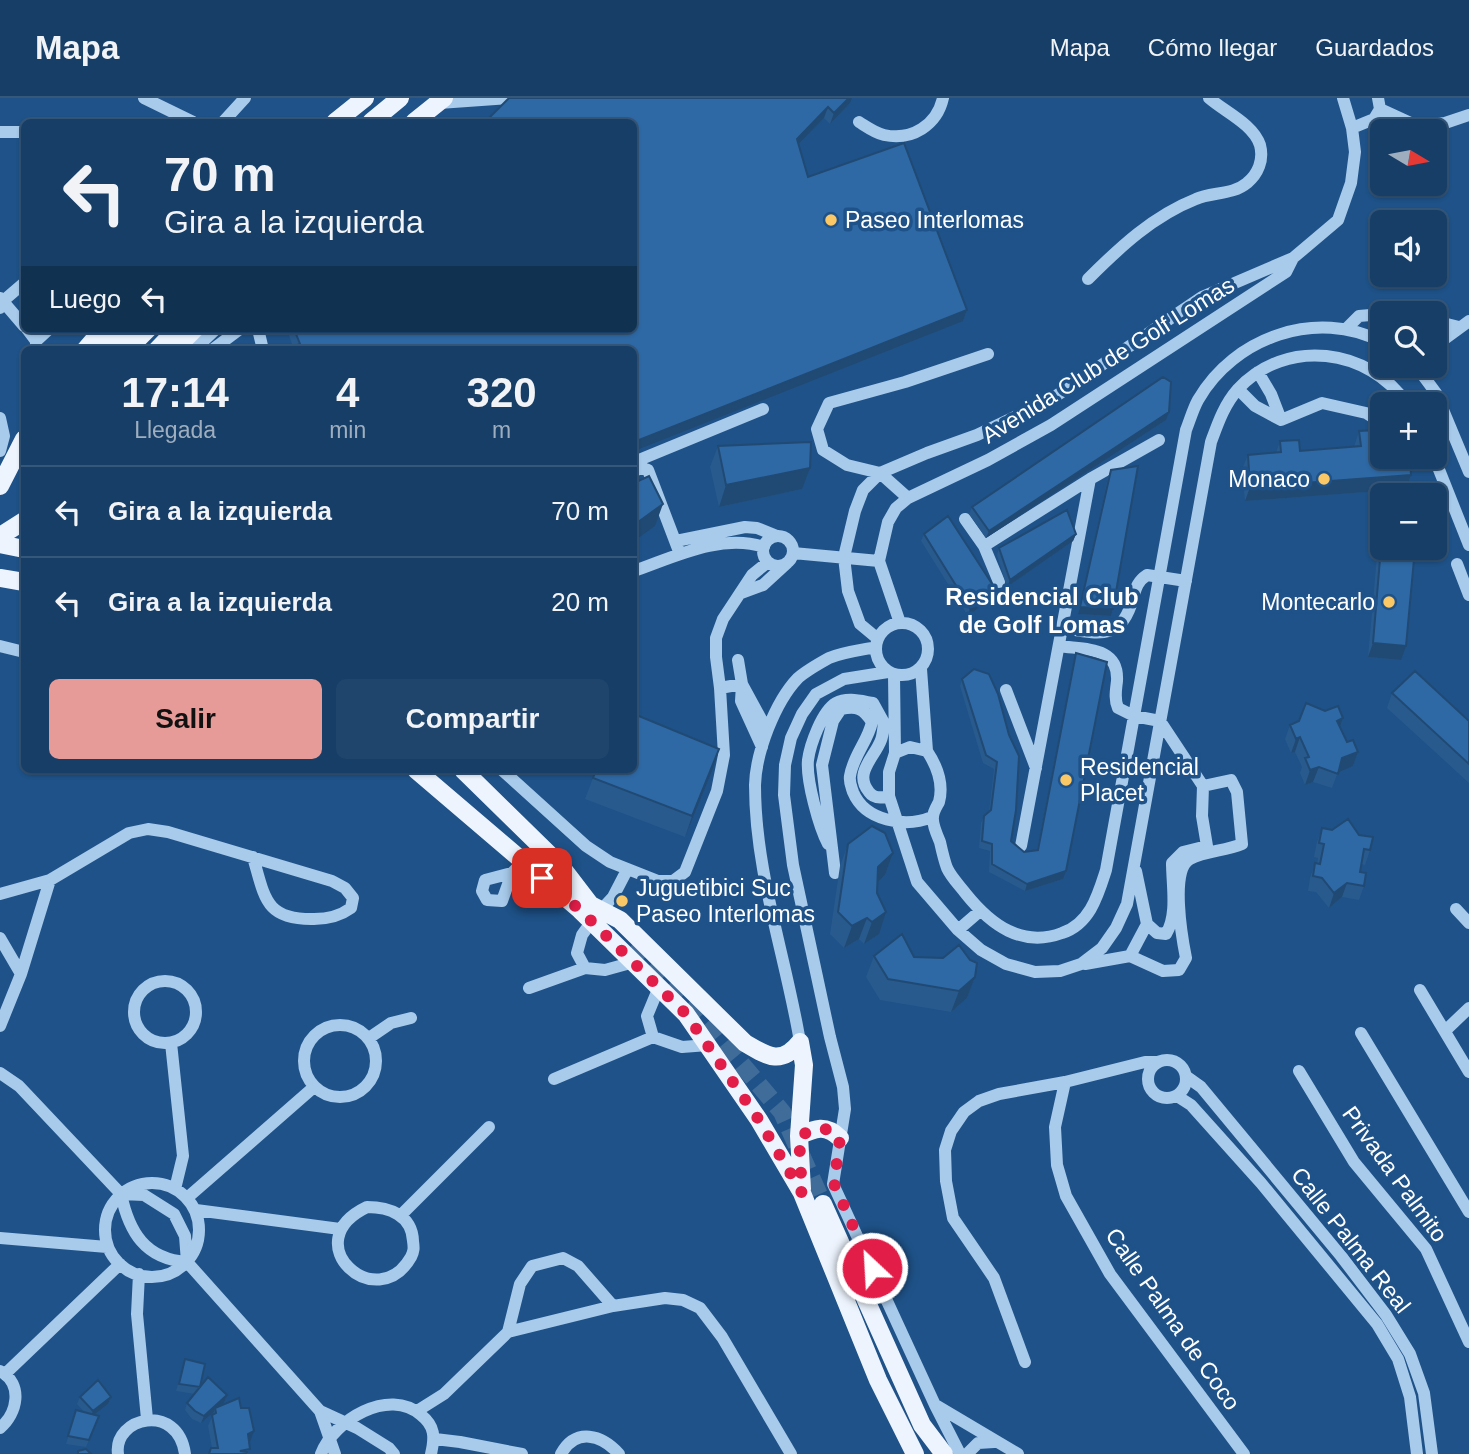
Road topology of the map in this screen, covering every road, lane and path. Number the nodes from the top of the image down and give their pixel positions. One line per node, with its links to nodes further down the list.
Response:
1 (144, 98): 12 (street)
2 (245, 98): 13 (street)
3 (365, 98): 14 (main road)
4 (400, 98): 15 (main road)
5 (511, 98): 9 (street)
6 (943, 98): 17 (street)
7 (1209, 98): 22 (street)
8 (1343, 98): 18 (street, Avenida Club de Golf Lomas)
9 (441, 100): 16 (main road)
10 (1379, 103): 11 (street); 18 (street)
11 (1469, 115)
12 (187, 119)
13 (226, 119)
14 (339, 119)
15 (375, 119)
16 (418, 119)
17 (859, 122)
18 (1352, 128): 21 (street, Avenida Club de Golf Lomas)
19 (2, 132): 20 (street)
20 (21, 132)
21 (1293, 258): 61 (street, Avenida Club de Golf Lomas); 64 (street, Avenida Club de Golf Lomas)
22 (1088, 279)
23 (21, 285): 24 (street)
24 (1, 302): 26 (street)
25 (1370, 315): 28 (street)
26 (21, 322)
27 (1464, 324): 35 (street)
28 (1346, 329): 36 (street); 83 (street)
29 (123, 333): 37 (main road)
30 (144, 333): 38 (main road)
31 (173, 333): 39 (main road)
32 (191, 333): 40 (main road)
33 (212, 333): 41 (street)
34 (235, 333): 42 (street)
35 (1447, 337)
36 (1370, 338)
37 (110, 346)
38 (131, 346)
39 (161, 346)
40 (178, 346)
41 (198, 346)
42 (217, 346)
43 (988, 354): 61 (street)
44 (1258, 372): 46 (street); 47 (street); 51 (street)
45 (1425, 378): 52 (street)
46 (1238, 389): 51 (street); 84 (street)
47 (1398, 392)
48 (763, 409): 57 (street)
49 (1370, 415): 51 (street)
50 (0, 418): 56 (street)
51 (1281, 420)
52 (1451, 427): 53 (street); 60 (street)
53 (1469, 438)
54 (1159, 440): 62 (street)
55 (21, 445): 63 (main road)
56 (0, 451)
57 (637, 461)
58 (1439, 469): 72 (street)
59 (637, 470): 70 (street)
60 (1469, 472)
61 (880, 473): 64 (street); 78 (street)
62 (1090, 480): 73 (street); 89 (street)
63 (0, 486)
64 (908, 498): 79 (street, Avenida Club de Golf Lomas)
65 (965, 519): 73 (street)
66 (21, 523): 68 (main road)
67 (732, 535): 69 (street); 70 (street); 74 (street); 76 (street)
68 (0, 536)
69 (777, 536): 74 (street); 77 (street)
70 (676, 541): 76 (street)
71 (0, 544): 75 (main road)
72 (1469, 545)
73 (984, 546): 85 (street)
74 (764, 547): 80 (street)
75 (21, 549)
76 (680, 554): 82 (street)
77 (792, 557): 78 (street); 80 (street); 86 (street)
78 (844, 557): 79 (street); 90 (street)
79 (879, 561): 88 (street)
80 (768, 562): 86 (street)
81 (1457, 564): 87 (street)
82 (637, 570)
83 (1159, 576): 84 (street); 89 (street); 100 (street)
84 (1186, 581): 101 (street)
85 (999, 582)
86 (741, 593): 98 (street)
87 (1469, 595)
88 (900, 623): 90 (street); 95 (street)
89 (1063, 628): 92 (street)
90 (877, 643): 96 (street); 102 (street)
91 (0, 646): 93 (street)
92 (1059, 646): 100 (street); 106 (street)
93 (21, 651)
94 (738, 660): 97 (street)
95 (921, 668): 96 (street); 104 (street)
96 (891, 673): 105 (street); 162 (street)
97 (742, 684): 98 (street); 102 (street); 103 (street)
98 (720, 688): 120 (street)
99 (1006, 691): 106 (street)
100 (1134, 716): 101 (street); 125 (street)
101 (1160, 722): 110 (street); 118 (street)
102 (767, 730): 103 (street)
103 (762, 747): 146 (street)
104 (927, 751): 105 (street); 112 (street)
105 (895, 753): 111 (street)
106 (1036, 769): 114 (street)
107 (419, 773): 119 (main road)
108 (466, 773): 126 (main road)
109 (505, 773): 120 (street)
110 (1203, 786): 116 (street); 116 (street)
111 (889, 796): 113 (street); 115 (street)
112 (932, 817): 113 (street); 125 (street)
113 (896, 821): 115 (street); 129 (street)
114 (1021, 846)
115 (830, 847): 121 (street)
116 (1208, 850): 128 (street); 132 (street)
117 (253, 857): 117 (street); 122 (street)
118 (1135, 866): 128 (street); 133 (street)
119 (518, 867): 119 (street); 126 (main road)
120 (627, 870): 126 (street)
121 (835, 873)
122 (50, 880): 123 (street); 135 (street)
123 (0, 894)
124 (1456, 909): 127 (street)
125 (980, 911): 129 (street)
126 (594, 912): 131 (main road); 134 (street); 146 (main road)
127 (1469, 923)
128 (1147, 924): 132 (street)
129 (958, 930): 133 (street)
130 (0, 938): 135 (street)
131 (632, 954): 134 (street); 136 (main road)
132 (1130, 957): 133 (street)
133 (1081, 964)
134 (585, 968): 137 (street)
135 (21, 974): 141 (street)
136 (659, 987): 144 (street); 148 (main road)
137 (529, 988)
138 (1420, 990): 142 (street)
139 (1469, 1008): 142 (street)
140 (411, 1018): 145 (street)
141 (0, 1026)
142 (1445, 1031): 152 (street)
143 (1361, 1033): 169 (street)
144 (653, 1037): 148 (street); 155 (street)
145 (369, 1038): 158 (street); 158 (street)
146 (800, 1042): 161 (main road)
147 (171, 1043): 147 (street); 163 (street)
148 (708, 1045): 164 (main road)
149 (1158, 1062): 150 (street); 154 (street); 157 (street)
150 (1116, 1070): 156 (street); 157 (street)
151 (1299, 1071): 179 (street, Privada Palmito)
152 (1469, 1072)
153 (0, 1073): 165 (street)
154 (1187, 1077): 159 (street); 208 (street, Calle Palma Real)
155 (554, 1079)
156 (1065, 1082): 180 (street); 206 (street, Calle Palma de Coco)
157 (1149, 1086): 159 (street)
158 (314, 1087): 166 (street)
159 (1177, 1096): 207 (street, Calle Palma Real)
160 (489, 1127): 170 (street)
161 (799, 1136): 162 (main road); 164 (main road)
162 (840, 1138): 182 (street)
163 (175, 1189): 165 (street); 166 (street)
164 (802, 1193): 191 (main road)
165 (121, 1194): 173 (street); 174 (street); 174 (street)
166 (187, 1198): 168 (street)
167 (823, 1204): 202 (main road)
168 (196, 1210): 171 (street); 174 (street)
169 (1469, 1212)
170 (401, 1215): 171 (street); 171 (street)
171 (340, 1228)
172 (0, 1238): 173 (street)
173 (107, 1247): 175 (street)
174 (187, 1262): 176 (street); 183 (street)
175 (120, 1264): 176 (street); 181 (street)
176 (139, 1274): 185 (street)
177 (613, 1306): 178 (street); 178 (street); 201 (street)
178 (508, 1332): 184 (street)
179 (1469, 1342)
180 (1025, 1362)
181 (3, 1373): 187 (street)
182 (935, 1405): 190 (street); 203 (street)
183 (320, 1411): 186 (street); 188 (street)
184 (417, 1411): 186 (street); 189 (street)
185 (147, 1419): 192 (street); 193 (street)
186 (346, 1423): 188 (street); 196 (street)
187 (0, 1428)
188 (329, 1439): 194 (street); 195 (street)
189 (435, 1439): 197 (street); 198 (street)
190 (994, 1441): 204 (street); 205 (street)
191 (916, 1452)
192 (118, 1454)
193 (185, 1454)
194 (320, 1454)
195 (335, 1454)
196 (394, 1454)
197 (431, 1454)
198 (522, 1454)
199 (561, 1454): 200 (street)
200 (619, 1454)
201 (791, 1454)
202 (944, 1454)
203 (960, 1454)
204 (967, 1454)
205 (1018, 1454)
206 (1244, 1454)
207 (1418, 1454)
208 (1432, 1454)

